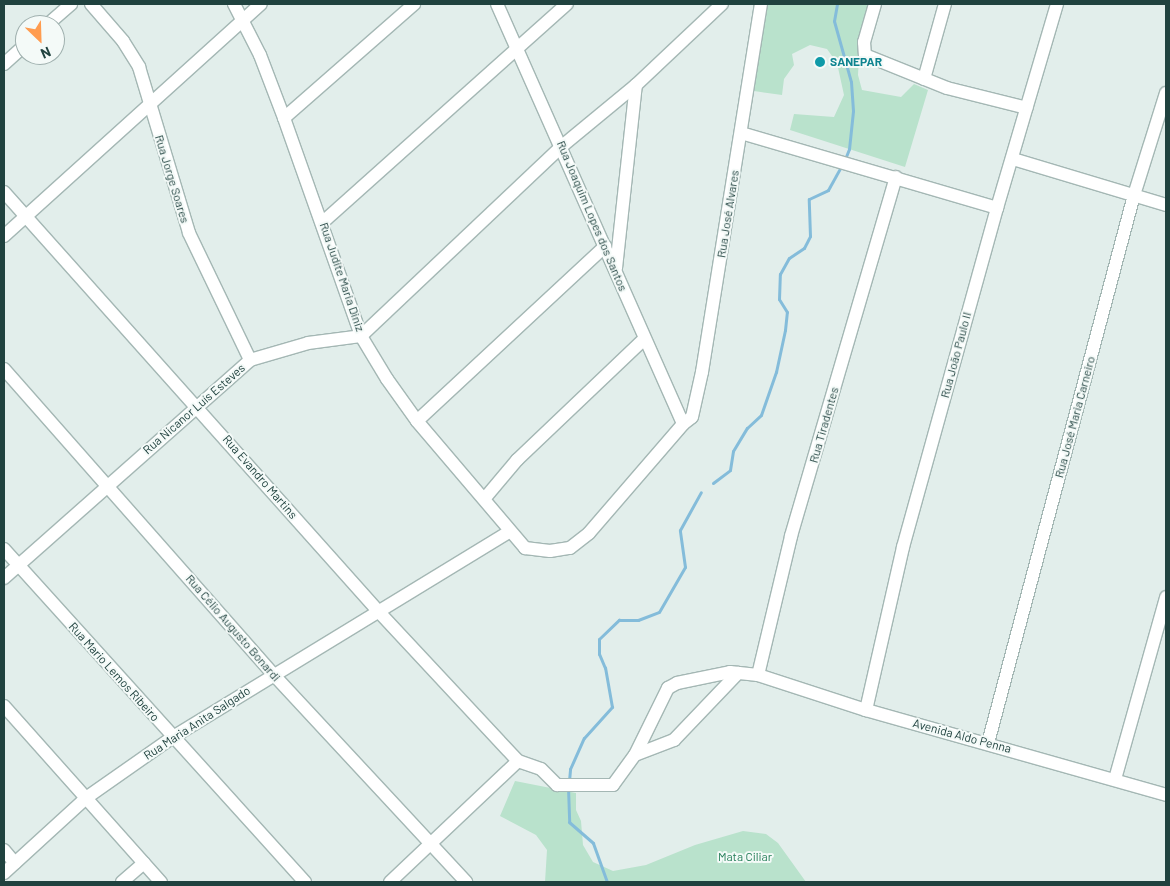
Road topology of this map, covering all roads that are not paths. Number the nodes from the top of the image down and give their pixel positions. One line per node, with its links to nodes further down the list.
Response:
1 (70, 4): 13 (street)
2 (91, 4): 21 (street, Rua Jorge Soares)
3 (234, 4): 14 (street, Rua Judite Maria Diniz)
4 (261, 4): 14 (street)
5 (414, 4): 23 (street)
6 (497, 4): 15 (street, Rua Joaquim Lopes dos Santos)
7 (567, 4): 15 (street)
8 (722, 4): 19 (street)
9 (762, 4): 24 (street, Rua José Alvares)
10 (875, 4): 18 (street)
11 (945, 4): 18 (street)
12 (1057, 4): 22 (street, Rua João Paulo II)
13 (58, 15)
14 (243, 20): 21 (street); 23 (street, Rua Judite Maria Diniz)
15 (518, 49): 25 (street, Rua Joaquim Lopes dos Santos); 33 (street)
16 (15, 54): 17 (street)
17 (4, 64)
18 (924, 79): 22 (street)
19 (636, 85): 25 (street); 36 (street)
20 (1166, 93): 29 (street, Rua José Maria Carneiro)
21 (152, 104): 32 (street); 39 (street, Rua Jorge Soares)
22 (1027, 108): 26 (street, Rua João Paulo II)
23 (284, 118): 33 (street, Rua Judite Maria Diniz)
24 (741, 132): 27 (street); 43 (street, Rua José Alvares)
25 (562, 146): 35 (street, Rua Joaquim Lopes dos Santos); 37 (street)
26 (1013, 159): 29 (street); 31 (street, Rua João Paulo II)
27 (896, 178): 31 (street); 54 (street, Rua Tiradentes)
28 (4, 192): 32 (street, Rua Evandro Martins)
29 (1134, 195): 30 (street); 58 (street, Rua José Maria Carneiro)
30 (1166, 204)
31 (996, 208): 56 (street, Rua João Paulo II)
32 (26, 216): 34 (street); 41 (street, Rua Evandro Martins)
33 (324, 222): 37 (street, Rua Judite Maria Diniz)
34 (4, 236)
35 (605, 246): 36 (street, Rua Joaquim Lopes dos Santos); 42 (street)
36 (616, 268): 38 (street, Rua Joaquim Lopes dos Santos)
37 (361, 336): 39 (street, Rua Nicanor Luís Esteves); 42 (street, Rua Judite Maria Diniz)
38 (644, 339): 43 (street, Rua Joaquim Lopes dos Santos); 45 (street)
39 (250, 360): 41 (street, Rua Nicanor Luís Esteves)
40 (4, 370): 44 (street, Rua Célio Augusto Bonardi)
41 (198, 406): 44 (street, Rua Nicanor Luís Esteves); 51 (street, Rua Evandro Martins)
42 (417, 420): 45 (street, Rua Judite Maria Diniz)
43 (685, 423): 46 (street, Rua Judite Maria Diniz)
44 (108, 485): 48 (street, Rua Nicanor Luís Esteves); 53 (street, Rua Célio Augusto Bonardi)
45 (486, 498): 46 (street, Rua Judite Maria Diniz)
46 (509, 532): 51 (street, Rua Maria Anita Salgado)
47 (4, 549): 48 (street, Rua Mario Lemos Ribeiro)
48 (18, 565): 49 (street, Rua Nicanor Luís Esteves); 57 (street, Rua Mario Lemos Ribeiro)
49 (4, 578)
50 (1166, 597): 61 (street)
51 (379, 612): 53 (street, Rua Maria Anita Salgado); 60 (street, Rua Evandro Martins)
52 (738, 673): 54 (street, Avenida Aldo Penna); 59 (street); 59 (street, Avenida Aldo Penna)
53 (273, 674): 57 (street, Rua Maria Anita Salgado); 64 (street, Rua Célio Augusto Bonardi)
54 (758, 675): 56 (street, Avenida Aldo Penna)
55 (4, 706): 63 (street)
56 (866, 710): 58 (street, Avenida Aldo Penna)
57 (173, 737): 63 (street, Rua Maria Anita Salgado); 71 (street, Rua Mario Lemos Ribeiro)
58 (988, 742): 61 (street, Avenida Aldo Penna)
59 (635, 755): 60 (street)
60 (518, 761): 64 (street)
61 (1115, 779): 62 (street, Avenida Aldo Penna)
62 (1166, 795)
63 (86, 798): 66 (street, Rua Maria Anita Salgado); 67 (street)
64 (431, 845): 72 (street); 73 (street, Rua Célio Augusto Bonardi)
65 (4, 850): 66 (street)
66 (15, 863): 68 (street, Rua Maria Anita Salgado)
67 (144, 863): 69 (street); 70 (street)
68 (4, 873)
69 (122, 882)
70 (161, 882)
71 (305, 882)
72 (390, 882)
73 (466, 882)

